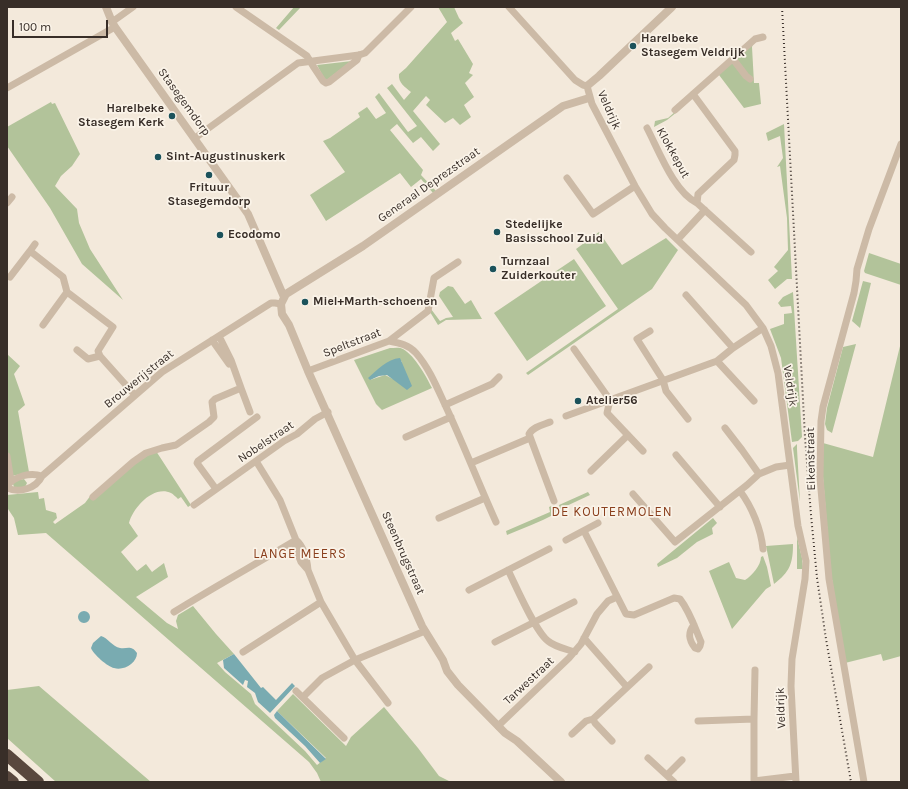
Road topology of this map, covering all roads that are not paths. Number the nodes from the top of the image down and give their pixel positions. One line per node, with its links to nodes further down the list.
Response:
1 (106, 7): 7 (street, Stasegemdorp)
2 (133, 7): 7 (street)
3 (236, 7): 11 (street)
4 (411, 7): 9 (street)
5 (509, 7): 13 (street)
6 (672, 7): 13 (street)
7 (113, 25): 14 (street); 19 (street, Stasegemdorp)
8 (763, 37): 10 (street)
9 (359, 55): 11 (street); 11 (street)
10 (733, 59): 12 (street); 15 (street)
11 (310, 61): 19 (street)
12 (750, 79)
13 (587, 86): 16 (street, Veldrijk)
14 (7, 88)
15 (693, 94): 17 (street); 25 (street)
16 (589, 98): 22 (street, Veldrijk); 35 (street, Generaal Deprezstraat)
17 (675, 110)
18 (647, 128): 25 (street, Klokkeput)
19 (195, 138): 35 (street, Stasegemdorp)
20 (901, 144): 131 (street, Eikenstraat)
21 (567, 178): 22 (street)
22 (635, 186): 27 (street, Veldrijk)
23 (12, 197): 24 (street)
24 (7, 203)
25 (697, 203): 26 (street, Klokkeput)
26 (705, 210): 27 (street); 30 (street, Klokkeput)
27 (678, 239): 37 (street, Veldrijk)
28 (35, 244): 29 (street)
29 (30, 251): 32 (street); 33 (street)
30 (751, 252)
31 (458, 262): 40 (street, Speltstraat)
32 (10, 277)
33 (67, 292): 36 (street); 44 (street)
34 (686, 295): 41 (street)
35 (282, 301): 39 (street, Brouwerijstraat); 46 (street, Steenbrugstraat)
36 (43, 325)
37 (763, 328): 41 (street); 70 (street, Veldrijk)
38 (650, 331): 48 (street)
39 (215, 338): 49 (street); 50 (street, Brouwerijstraat)
40 (389, 341): 46 (street, Speltstraat); 53 (street)
41 (733, 348): 45 (street)
42 (574, 349): 51 (street)
43 (77, 350): 44 (street)
44 (100, 356): 50 (street)
45 (717, 361): 48 (street); 52 (street)
46 (308, 372): 55 (street, Steenbrugstraat)
47 (499, 377): 53 (street)
48 (664, 380): 51 (street); 59 (street)
49 (241, 388): 54 (street); 80 (street)
50 (134, 394): 74 (street, Brouwerijstraat)
51 (610, 400): 56 (street); 62 (street)
52 (754, 401)
53 (445, 405): 58 (street)
54 (250, 412)
55 (328, 412): 68 (street, Nobelstraat); 101 (street, Steenbrugstraat)
56 (566, 416)
57 (257, 417): 77 (street, Nobelstraat)
58 (451, 417): 63 (street); 69 (street)
59 (688, 419)
60 (550, 422): 64 (street)
61 (725, 428): 72 (street)
62 (628, 435): 65 (street); 71 (street)
63 (406, 437)
64 (530, 438): 69 (street); 82 (street)
65 (643, 451)
66 (676, 454): 84 (street)
67 (7, 456): 75 (street)
68 (256, 461): 77 (street, Nobelstraat); 89 (street)
69 (471, 463): 81 (street)
70 (790, 465): 72 (street); 125 (street, Veldrijk)
71 (591, 471)
72 (759, 474): 78 (street)
73 (31, 475): 74 (street); 75 (street); 76 (street)
74 (42, 476): 76 (street, Brouwerijstraat)
75 (8, 485): 76 (street)
76 (32, 486)
77 (216, 489): 83 (street, Nobelstraat)
78 (740, 491): 84 (street); 92 (street)
79 (633, 494): 84 (street)
80 (93, 497)
81 (485, 498): 85 (street); 86 (street)
82 (554, 501)
83 (194, 505)
84 (720, 507)
85 (439, 518)
86 (496, 522)
87 (598, 524): 88 (street)
88 (584, 531): 90 (street); 95 (street)
89 (296, 540): 96 (street); 98 (street)
90 (566, 540)
91 (549, 549): 93 (street)
92 (763, 549)
93 (508, 570): 94 (street); 99 (street, Tarwestraat)
94 (469, 590)
95 (617, 597): 100 (street); 102 (street, Tarwestraat)
96 (321, 602): 104 (street); 106 (street)
97 (574, 602): 99 (street)
98 (174, 612)
99 (534, 622): 103 (street); 105 (street, Tarwestraat)
100 (694, 625)
101 (425, 631): 106 (street); 116 (street, Steenbrugstraat)
102 (584, 638): 105 (street, Tarwestraat); 109 (street)
103 (495, 642)
104 (243, 652)
105 (574, 652): 116 (street, Tarwestraat)
106 (355, 660): 111 (street); 112 (street)
107 (649, 667): 109 (street)
108 (755, 670): 114 (street)
109 (627, 687): 113 (street)
110 (296, 691): 111 (street)
111 (303, 697): 118 (street)
112 (388, 703)
113 (593, 719): 117 (street); 119 (street)
114 (754, 719): 115 (street); 130 (street)
115 (698, 721)
116 (498, 726): 128 (street, Steenbrugstraat)
117 (572, 734)
118 (344, 738)
119 (612, 741)
120 (8, 756): 127 (highway)
121 (648, 758): 123 (street)
122 (682, 760): 123 (street)
123 (667, 776): 129 (street)
124 (7, 777): 126 (highway)
125 (796, 779): 130 (street)
126 (13, 782)
127 (38, 782)
128 (561, 782)
129 (674, 782)
130 (752, 782)
131 (864, 782)

